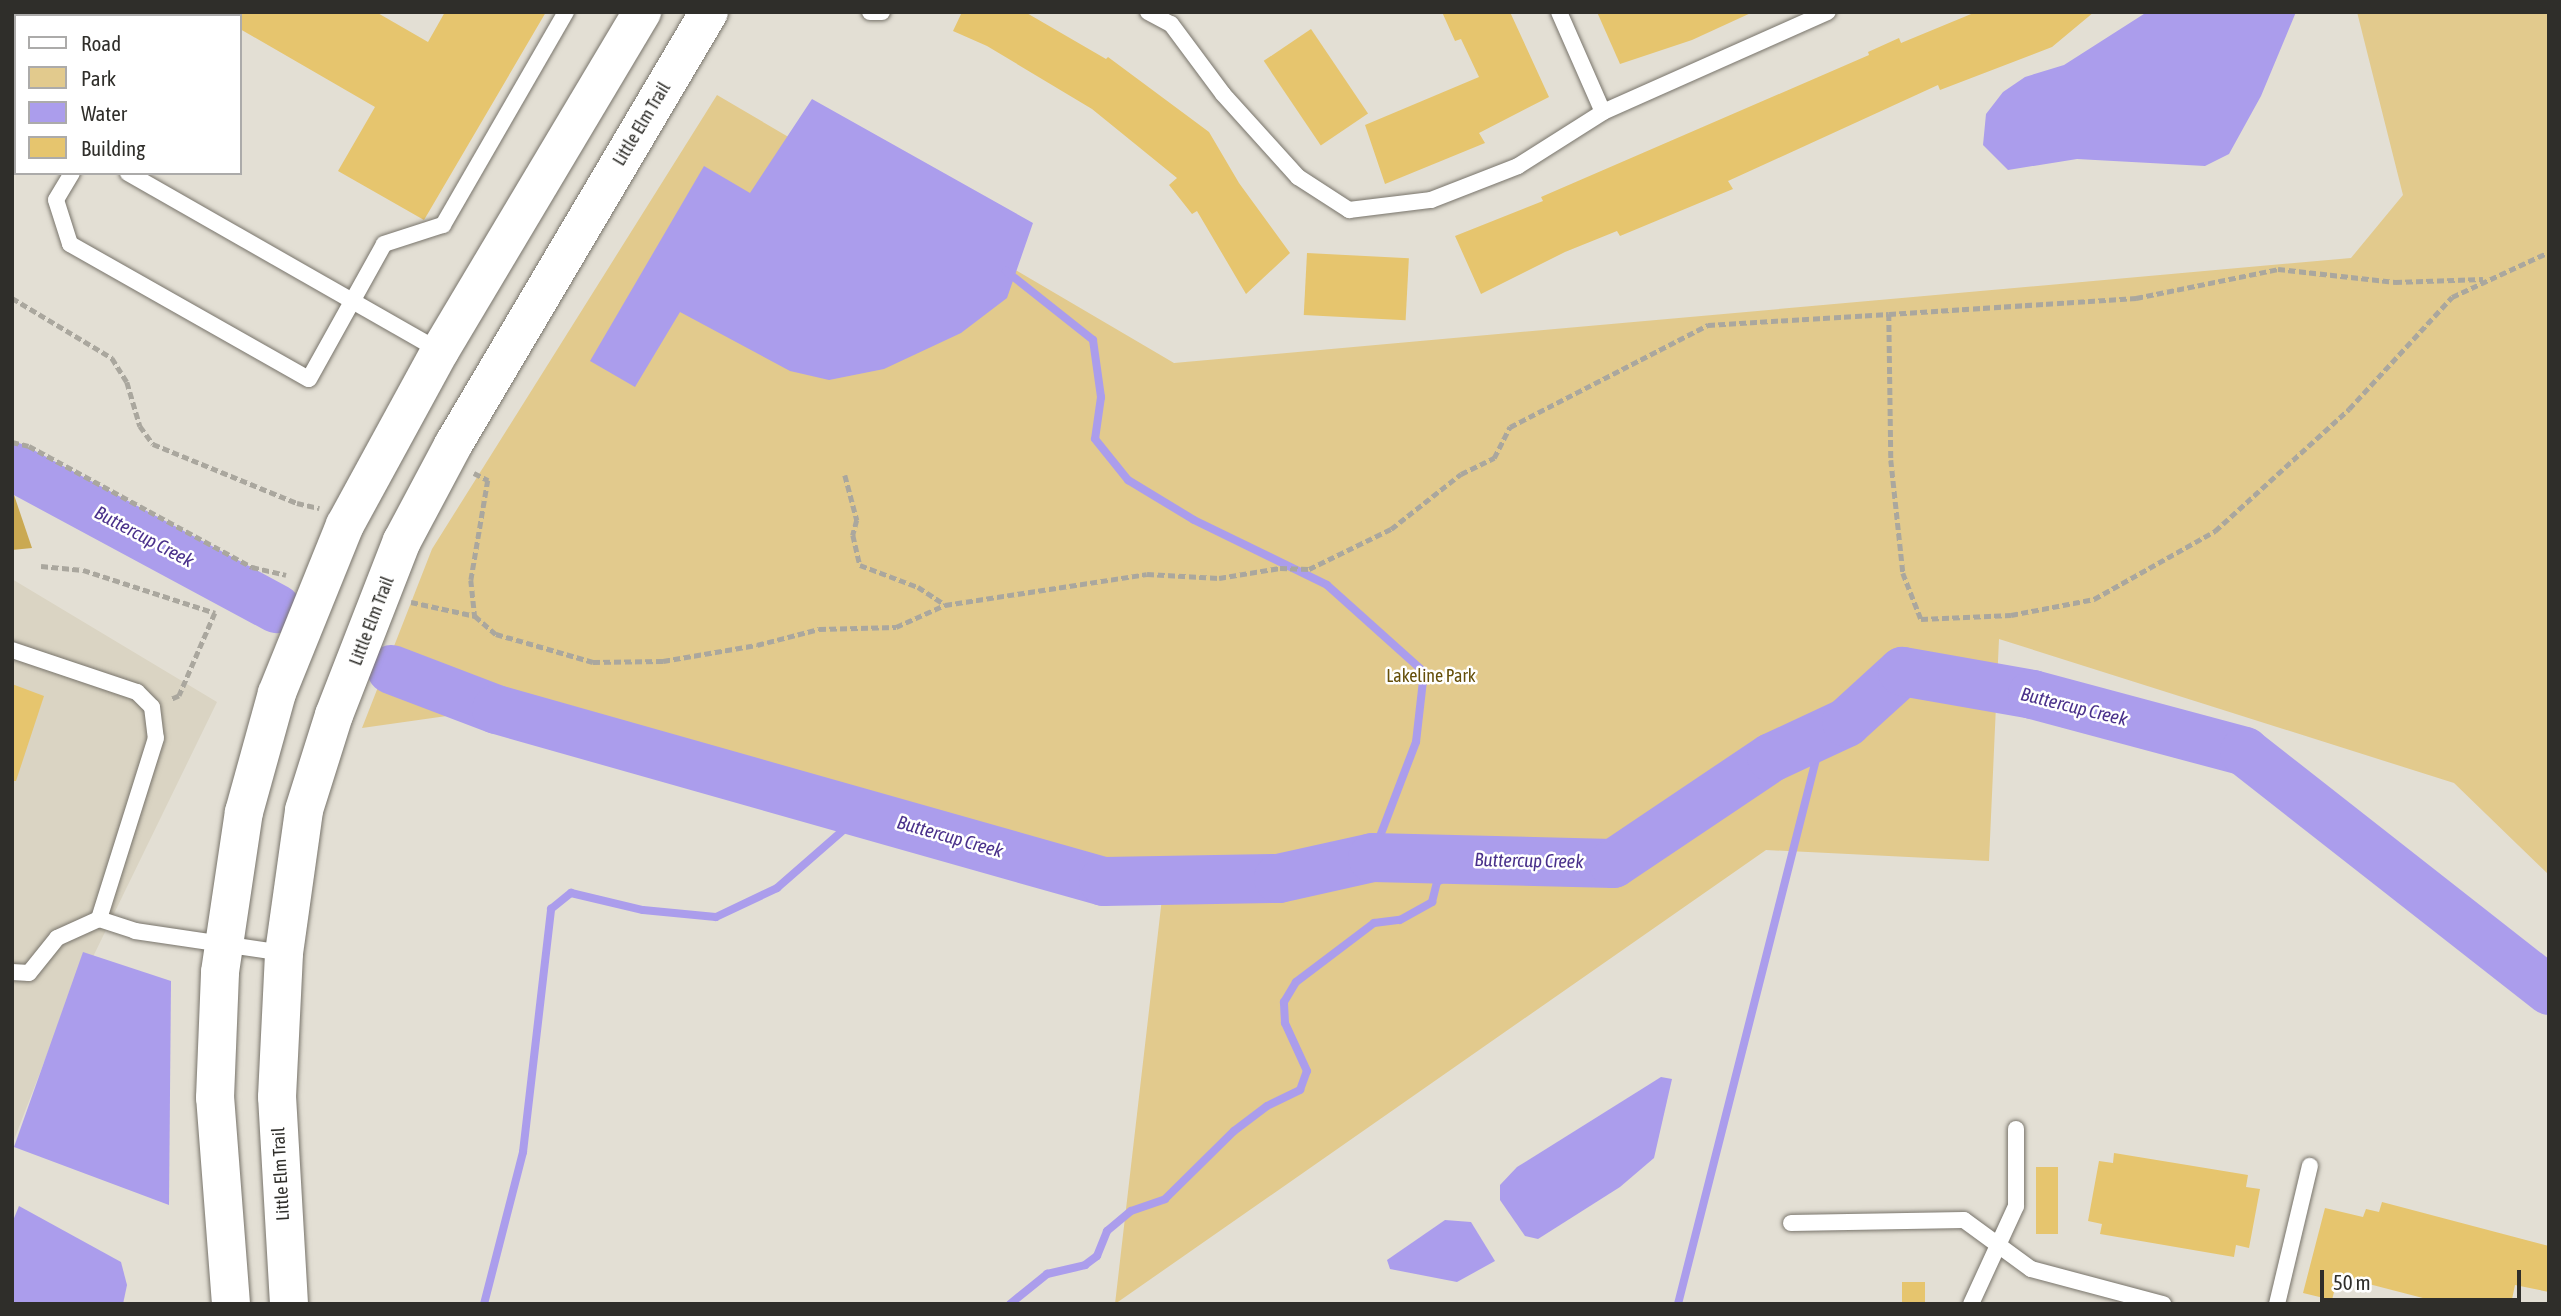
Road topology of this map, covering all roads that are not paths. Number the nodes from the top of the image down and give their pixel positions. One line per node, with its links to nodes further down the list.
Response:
1 (566, 12): 13 (lane)
2 (642, 12): 14 (street)
3 (709, 12): 18 (street, Little Elm Trail)
4 (870, 12): 5 (lane)
5 (881, 12)
6 (1148, 12): 9 (lane)
7 (1559, 12): 10 (lane)
8 (1828, 12): 10 (lane)
9 (1175, 18): 10 (lane)
10 (1603, 112)
11 (71, 175): 13 (lane)
12 (132, 175): 13 (lane)
13 (352, 301): 14 (lane)
14 (440, 351): 17 (street)
15 (12, 650): 16 (lane)
16 (99, 919): 17 (lane); 19 (lane)
17 (223, 943): 18 (lane); 24 (street)
18 (284, 953): 25 (street, Little Elm Trail)
19 (12, 972)
20 (2016, 1129): 23 (lane)
21 (2310, 1166): 28 (lane)
22 (1791, 1223): 23 (lane)
23 (1999, 1244): 26 (lane); 27 (lane)
24 (231, 1304)
25 (289, 1304)
26 (1971, 1304)
27 (2164, 1304)
28 (2277, 1304)

